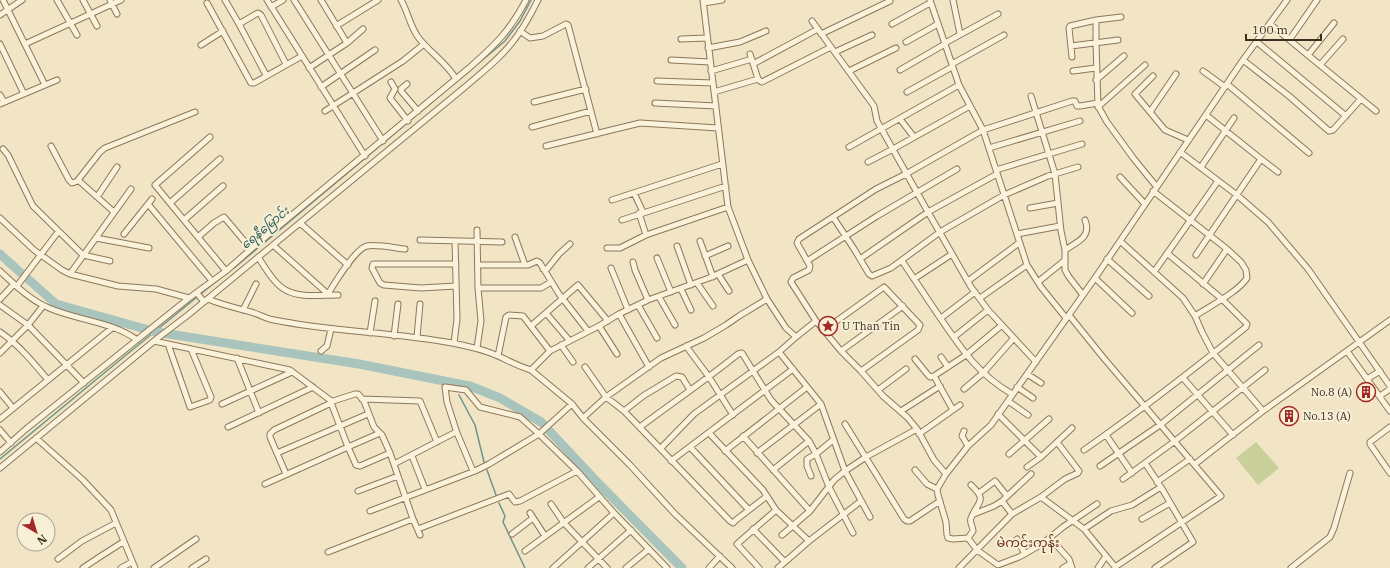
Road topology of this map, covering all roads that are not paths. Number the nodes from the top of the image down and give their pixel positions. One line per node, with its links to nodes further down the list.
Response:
1 (3, 0): 25 (street)
2 (22, 0): 25 (street)
3 (58, 0): 33 (street)
4 (83, 0): 26 (street)
5 (121, 0): 21 (street)
6 (225, 0): 35 (street)
7 (267, 0): 24 (street)
8 (284, 0): 24 (street)
9 (294, 0): 70 (street)
10 (321, 0): 40 (street)
11 (378, 0): 40 (street)
12 (401, 0): 61 (street)
13 (526, 0): 95 (street)
14 (538, 0): 42 (street)
15 (722, 0): 22 (street)
16 (953, 0): 46 (street)
17 (1287, 0): 38 (street)
18 (1317, 0): 52 (street)
19 (890, 1): 45 (street)
20 (930, 1): 36 (street); 37 (street)
21 (111, 2): 26 (street); 27 (street)
22 (703, 2): 50 (street)
23 (207, 3): 44 (street)
24 (271, 7): 73 (street)
25 (8, 9): 29 (street); 60 (street)
26 (91, 14): 33 (street); 39 (street)
27 (117, 14)
28 (998, 14): 46 (street)
29 (0, 15)
30 (1121, 17): 32 (street)
31 (812, 20): 45 (street)
32 (1096, 20): 58 (street); 64 (street)
33 (70, 23): 47 (street); 60 (street)
34 (1334, 23): 72 (street)
35 (239, 24): 80 (street); 93 (street)
36 (892, 24)
37 (938, 24): 55 (street); 62 (street)
38 (1270, 24): 52 (street); 56 (street)
39 (97, 26)
40 (336, 26): 57 (street)
41 (363, 29): 57 (street)
42 (520, 31): 107 (street); 196 (street)
43 (766, 31): 66 (street)
44 (223, 32): 63 (street); 93 (street)
45 (820, 32): 65 (street); 79 (street)
46 (960, 34): 62 (street)
47 (77, 35)
48 (872, 35): 69 (street)
49 (1004, 35): 81 (street)
50 (707, 38): 51 (street); 66 (street)
51 (680, 39)
52 (1290, 39): 72 (street)
53 (1343, 39): 83 (street)
54 (1118, 40): 58 (street)
55 (906, 42)
56 (1257, 42): 77 (street); 130 (street)
57 (348, 43): 70 (street)
58 (1096, 43): 64 (street); 85 (street)
59 (0, 44): 111 (street)
60 (25, 44): 103 (street)
61 (424, 44): 95 (street); 110 (street)
62 (945, 44): 81 (street); 86 (street)
63 (201, 45)
64 (1071, 46): 75 (street)
65 (831, 47): 69 (street); 96 (street)
66 (708, 48): 78 (street)
67 (896, 48): 88 (street)
68 (375, 50): 91 (street)
69 (835, 52): 88 (street)
70 (328, 54): 84 (street); 91 (street)
71 (750, 54): 79 (street)
72 (1308, 55): 83 (street)
73 (302, 56): 80 (street); 84 (street)
74 (1124, 56): 98 (street)
75 (1072, 57)
76 (670, 60): 78 (street)
77 (1243, 60): 105 (street); 130 (street)
78 (710, 62): 87 (street)
79 (752, 62): 87 (street); 96 (street)
80 (286, 64): 93 (street)
81 (952, 65): 104 (street); 109 (street)
82 (1145, 65): 118 (street)
83 (1320, 65): 114 (street)
84 (309, 68): 106 (street)
85 (1096, 68): 89 (street); 98 (street)
86 (900, 70)
87 (711, 71): 101 (street)
88 (848, 71): 137 (street)
89 (1073, 71)
90 (1202, 71): 105 (street)
91 (341, 74): 106 (street); 110 (street)
92 (1176, 74): 128 (street)
93 (266, 75)
94 (1154, 76): 128 (street)
95 (456, 79): 126 (street)
96 (758, 79): 108 (street)
97 (57, 80): 103 (street)
98 (1096, 80): 118 (street)
99 (658, 81): 101 (street)
100 (391, 82): 133 (street)
101 (713, 83): 108 (street)
102 (407, 84): 126 (street)
103 (45, 85): 111 (street)
104 (959, 85): 121 (street); 132 (street)
105 (1226, 85): 129 (street); 154 (street)
106 (321, 86): 119 (street)
107 (586, 89): 115 (street); 123 (street)
108 (714, 92): 120 (street)
109 (907, 92)
110 (353, 93): 119 (street); 145 (street)
111 (24, 94): 116 (street)
112 (0, 95): 116 (street)
113 (1031, 96): 127 (street)
114 (1361, 99): 124 (street); 130 (street)
115 (534, 102)
116 (2, 103)
117 (655, 104): 120 (street)
118 (1098, 105): 127 (street); 174 (street)
119 (334, 106): 122 (street); 156 (street)
120 (716, 106): 136 (street)
121 (970, 106): 138 (street); 143 (street)
122 (325, 111)
123 (591, 111): 135 (street); 141 (street)
124 (1376, 111)
125 (195, 112): 170 (street)
126 (418, 112): 133 (street)
127 (1037, 112): 138 (street); 140 (street)
128 (1150, 112): 144 (street)
129 (1206, 115): 139 (street); 144 (street)
130 (1346, 116)
131 (1234, 118): 139 (street)
132 (900, 119): 137 (street); 143 (street)
133 (408, 120): 145 (street)
134 (1080, 121): 140 (street)
135 (532, 127)
136 (718, 128): 141 (street); 160 (street)
137 (882, 129): 149 (street); 152 (street)
138 (983, 130): 150 (street); 167 (street)
139 (1226, 131): 158 (street); 163 (street)
140 (1042, 132): 150 (street); 155 (street)
141 (597, 134): 148 (street)
142 (210, 137): 182 (street)
143 (914, 137): 152 (street)
144 (1188, 140): 153 (street)
145 (382, 141): 156 (street)
146 (1082, 144): 155 (street)
147 (51, 146): 170 (street)
148 (546, 146)
149 (849, 147)
150 (989, 148): 165 (street)
151 (3, 149): 199 (street)
152 (893, 149): 159 (street); 167 (street)
153 (1180, 152): 163 (street); 174 (street)
154 (1309, 153)
155 (1049, 154): 165 (street); 168 (street)
156 (365, 156): 222 (street)
157 (220, 159): 182 (street)
158 (1261, 159): 166 (street); 179 (street)
159 (868, 162)
160 (722, 164): 173 (street); 177 (street)
161 (117, 167): 180 (street)
162 (1078, 167): 168 (street)
163 (1201, 167): 171 (street)
164 (957, 169): 176 (street)
165 (997, 172): 178 (street); 188 (street)
166 (1278, 172)
167 (906, 174): 176 (street); 190 (street)
168 (1055, 174): 178 (street); 183 (street)
169 (1120, 177): 184 (street)
170 (78, 181): 180 (street)
171 (1218, 181): 179 (street); 195 (street)
172 (223, 186): 192 (street)
173 (726, 186): 185 (street); 189 (street)
174 (1155, 188): 184 (street); 195 (street)
175 (131, 189): 187 (street)
176 (916, 192): 188 (street); 207 (street)
177 (634, 193): 181 (street); 189 (street)
178 (1004, 194): 200 (street); 202 (street)
179 (1237, 195): 204 (street); 326 (street)
180 (96, 197): 187 (street)
181 (612, 200)
182 (170, 203): 192 (street)
183 (1058, 203): 186 (street); 197 (street)
184 (1145, 204): 212 (street)
185 (728, 207): 203 (street); 236 (street)
186 (1030, 208)
187 (114, 212): 208 (street)
188 (928, 212): 200 (street); 234 (street)
189 (641, 213): 193 (street); 203 (street)
190 (833, 217): 207 (street); 238 (street)
191 (0, 218): 226 (street)
192 (184, 220): 205 (street)
193 (622, 220)
194 (1085, 220): 225 (street)
195 (1191, 221): 204 (street); 228 (street)
196 (300, 223): 217 (street); 244 (street)
197 (1060, 226): 202 (street); 225 (street)
198 (477, 230): 213 (street)
199 (58, 232): 226 (street); 230 (street)
200 (940, 232): 227 (street); 239 (street)
201 (124, 234): 257 (street)
202 (1017, 234): 215 (street)
203 (646, 235): 221 (street)
204 (1209, 235): 224 (street); 229 (street)
205 (198, 237): 222 (street); 250 (street)
206 (516, 237): 245 (street)
207 (846, 237): 234 (street); 238 (street)
208 (96, 238): 220 (street); 230 (street)
209 (420, 240): 210 (street)
210 (455, 241): 213 (street); 242 (street)
211 (700, 241): 231 (street)
212 (1120, 241): 235 (street); 251 (street)
213 (477, 242): 214 (street); 243 (street)
214 (502, 242)
215 (1019, 243): 246 (street); 256 (street)
216 (570, 244): 248 (street)
217 (273, 245): 232 (street); 271 (street)
218 (677, 246): 262 (street)
219 (728, 246): 231 (street)
220 (149, 248)
221 (607, 248)
222 (251, 249): 250 (street)
223 (405, 249): 244 (street)
224 (1227, 249): 263 (street); 281 (street)
225 (1065, 250): 241 (street)
226 (40, 254): 252 (street); 260 (street)
227 (952, 254): 255 (street); 256 (street)
228 (1167, 254): 251 (street); 263 (street)
229 (1196, 255)
230 (83, 256): 237 (street); 252 (street)
231 (705, 256): 253 (street)
232 (258, 257): 271 (street); 283 (street)
233 (657, 258): 268 (street)
234 (860, 259): 239 (street)
235 (1107, 259): 254 (street); 274 (street)
236 (748, 260): 253 (street); 280 (street)
237 (110, 261)
238 (808, 261): 302 (street)
239 (902, 261): 255 (street)
240 (633, 262): 282 (street)
241 (1064, 262): 259 (street); 273 (street)
242 (456, 264): 264 (street); 264 (street)
243 (478, 264): 245 (street); 265 (street)
244 (348, 265): 271 (street)
245 (525, 265): 248 (street)
246 (1027, 266): 259 (street); 277 (street)
247 (611, 268): 293 (street)
248 (543, 269): 258 (street)
249 (0, 271): 260 (street)
250 (226, 271): 257 (street)
251 (1154, 272): 300 (street)
252 (70, 274): 276 (street)
253 (716, 275): 262 (street); 267 (street)
254 (1095, 278): 273 (street); 297 (street)
255 (914, 279): 301 (street)
256 (968, 281): 269 (street)
257 (212, 282): 270 (street)
258 (551, 282): 265 (street); 279 (street)
259 (1038, 282): 299 (street)
260 (17, 284): 278 (street); 289 (street)
261 (256, 284): 292 (street)
262 (694, 284): 266 (street); 290 (street)
263 (1204, 284): 281 (street)
264 (456, 286): 327 (street)
265 (478, 288): 332 (street)
266 (680, 289): 268 (street); 294 (street)
267 (729, 291)
268 (671, 292): 275 (street)
269 (975, 292): 277 (street); 301 (street)
270 (197, 294): 276 (street); 283 (street)
271 (326, 294): 272 (street)
272 (338, 295)
273 (1083, 295): 299 (street)
274 (1148, 296)
275 (658, 297): 282 (street); 306 (street)
276 (189, 298): 323 (street)
277 (980, 298): 295 (street)
278 (0, 299)
279 (562, 299): 296 (street); 304 (street); 313 (street)
280 (767, 299): 318 (street); 331 (street)
281 (1222, 299): 300 (street); 341 (street)
282 (648, 300): 288 (street)
283 (205, 301): 292 (street); 325 (street)
284 (375, 301): 315 (street)
285 (398, 304): 316 (street)
286 (420, 304): 317 (street)
287 (0, 305): 305 (street)
288 (638, 305): 293 (street); 320 (street)
289 (43, 306): 305 (street); 310 (street)
290 (713, 306)
291 (903, 306): 312 (street); 336 (street); 359 (street)
292 (243, 310): 311 (street)
293 (628, 310): 298 (street)
294 (691, 310)
295 (988, 310): 307 (street); 319 (street)
296 (546, 312): 308 (street); 324 (street)
297 (1132, 313)
298 (619, 314): 304 (street); 351 (street)
299 (1068, 316): 348 (street); 397 (street)
300 (1195, 316): 341 (street)
301 (941, 318): 319 (street)
302 (816, 320): 312 (street); 318 (street)
303 (1390, 320): 326 (street)
304 (608, 321): 309 (street)
305 (28, 325): 322 (street); 349 (street)
306 (675, 325)
307 (1002, 325): 321 (street); 342 (street)
308 (531, 326): 335 (street); 343 (street)
309 (599, 326): 313 (street); 340 (street)
310 (112, 328): 323 (street); 349 (street)
311 (331, 329): 315 (street); 334 (street)
312 (824, 330): 336 (street)
313 (588, 331): 324 (street)
314 (0, 332): 322 (street)
315 (370, 333): 316 (street)
316 (394, 336): 317 (street)
317 (417, 337): 327 (street)
318 (796, 337): 338 (street)
319 (954, 337): 342 (street)
320 (657, 338)
321 (1013, 338): 348 (street); 362 (street)
322 (12, 340): 339 (street); 368 (street)
323 (137, 340): 369 (street)
324 (569, 340): 329 (street)
325 (154, 341): 328 (street); 432 (street)
326 (1359, 342): 337 (street); 360 (street)
327 (454, 343): 332 (street)
328 (168, 344): 333 (street); 333 (street)
329 (561, 345): 335 (street); 347 (street)
330 (1259, 345): 357 (street)
331 (686, 346): 351 (street); 365 (street)
332 (477, 348): 343 (street)
333 (191, 349): 345 (street)
334 (321, 351)
335 (550, 351): 354 (street)
336 (841, 351): 359 (street)
337 (1347, 351): 367 (street); 404 (street)
338 (779, 352): 355 (street); 356 (street)
339 (0, 353)
340 (616, 354)
341 (1213, 354): 357 (street); 366 (street)
342 (966, 355): 352 (street); 362 (street)
343 (498, 356): 354 (street)
344 (940, 357): 352 (street)
345 (237, 358): 361 (street); 382 (street)
346 (915, 359): 364 (street)
347 (573, 362)
348 (1036, 362): 363 (street)
349 (66, 365): 368 (street); 369 (street)
350 (585, 367): 388 (street)
351 (649, 367): 388 (street)
352 (948, 367): 364 (street)
353 (906, 369): 381 (street)
354 (532, 370): 394 (street)
355 (754, 370): 365 (street); 380 (street); 385 (street)
356 (793, 370): 374 (street); 380 (street)
357 (1228, 370): 376 (street); 386 (street)
358 (1265, 370): 376 (street)
359 (861, 371): 381 (street)
360 (1380, 371): 367 (street); 372 (street)
361 (292, 372): 373 (street); 382 (street)
362 (983, 373): 377 (street); 384 (street)
363 (1028, 374): 370 (street); 375 (street)
364 (934, 376): 371 (street)
365 (709, 378): 379 (street); 385 (street)
366 (1183, 378): 386 (street); 397 (street)
367 (1367, 379): 387 (street)
368 (48, 380): 398 (street)
369 (84, 383): 439 (street)
370 (1041, 383)
371 (940, 386): 400 (street); 402 (street)
372 (1390, 386)
373 (313, 387): 392 (street); 406 (street)
374 (807, 387): 395 (street); 399 (street)
375 (1017, 387): 384 (street); 390 (street)
376 (1242, 387): 403 (street); 404 (street)
377 (964, 389)
378 (1390, 389): 387 (street)
379 (690, 390): 401 (street); 419 (street)
380 (765, 390): 399 (street); 409 (street)
381 (878, 390): 402 (street)
382 (250, 391): 393 (street); 406 (street)
383 (0, 392): 398 (street)
384 (1012, 394): 391 (street)
385 (720, 395): 409 (street); 443 (street)
386 (1198, 395): 403 (street); 417 (street)
387 (1380, 396): 405 (street)
388 (606, 397): 401 (street); 411 (street)
389 (362, 398): 392 (street); 407 (street); 437 (street)
390 (1033, 398)
391 (1008, 400): 408 (street); 410 (street)
392 (331, 402): 416 (street); 447 (street)
393 (222, 404)
394 (572, 404): 411 (street); 428 (street)
395 (821, 404): 414 (street); 433 (street)
396 (960, 405): 400 (street)
397 (1145, 407): 417 (street); 429 (street)
398 (13, 408): 412 (street)
399 (779, 408): 414 (street); 431 (street)
400 (953, 410): 423 (street)
401 (624, 411): 419 (street)
402 (901, 411): 423 (street)
403 (1213, 411): 430 (street); 436 (street)
404 (1263, 411): 430 (street)
405 (1390, 411)
406 (259, 413): 418 (street)
407 (368, 414): 416 (street); 425 (street)
408 (998, 414): 435 (street); 440 (street)
409 (733, 415): 427 (street)
410 (1028, 415)
411 (583, 418): 537 (street)
412 (0, 419)
413 (1049, 420): 435 (street)
414 (794, 424): 434 (street); 449 (street)
415 (845, 424): 454 (street)
416 (340, 425): 441 (street); 447 (street)
417 (1160, 425): 436 (street); 450 (street)
418 (228, 427)
419 (640, 427): 443 (street)
420 (1390, 427): 469 (street)
421 (1072, 428): 438 (street)
422 (0, 430): 439 (street)
423 (918, 431): 454 (street); 473 (street)
424 (964, 432): 440 (street)
425 (380, 433): 441 (street); 448 (street)
426 (457, 433): 428 (street); 437 (street); 466 (street)
427 (709, 433): 442 (street); 445 (street)
428 (539, 434): 466 (street); 467 (street)
429 (1106, 435): 444 (street); 450 (street)
430 (1233, 435): 460 (street)
431 (743, 436): 445 (street); 449 (street)
432 (36, 438): 463 (street); 513 (street)
433 (833, 440): 451 (street); 468 (street)
434 (809, 441): 451 (street); 464 (street)
435 (1024, 441): 452 (street); 455 (street)
436 (1175, 441): 456 (street); 458 (street)
437 (437, 442): 453 (street)
438 (1057, 442): 455 (street); 491 (street)
439 (11, 443): 446 (street)
440 (968, 446): 473 (street)
441 (348, 447): 448 (street); 472 (street)
442 (690, 447): 457 (street); 498 (street)
443 (661, 448): 457 (street)
444 (1084, 450)
445 (725, 451): 487 (street)
446 (0, 452)
447 (277, 453): 472 (street)
448 (390, 453): 459 (street)
449 (757, 453): 464 (street)
450 (1119, 453): 461 (street); 470 (street)
451 (816, 454): 476 (street); 481 (street)
452 (1009, 454)
453 (412, 456): 459 (street); 483 (street)
454 (866, 457): 468 (street); 496 (street)
455 (1040, 457): 462 (street)
456 (1190, 459): 460 (street); 478 (street)
457 (671, 461): 498 (street)
458 (1145, 463): 470 (street); 478 (street)
459 (394, 464): 475 (street)
460 (1195, 464): 514 (street)
461 (1100, 466)
462 (1028, 467)
463 (0, 468)
464 (773, 470): 501 (street)
465 (915, 470): 484 (street)
466 (472, 471): 483 (street)
467 (577, 471): 490 (street); 518 (street)
468 (845, 471): 481 (street); 493 (street)
469 (1390, 471)
470 (1132, 473): 477 (street)
471 (1350, 473): 565 (street)
472 (286, 474): 479 (street)
473 (946, 474): 484 (street)
474 (1031, 474): 488 (street)
475 (398, 476): 485 (street); 489 (street)
476 (811, 476)
477 (1123, 479)
478 (1157, 482): 482 (street)
479 (265, 484)
480 (971, 485): 486 (street)
481 (829, 487): 501 (street); 506 (street)
482 (1161, 487): 494 (street); 517 (street)
483 (425, 489): 489 (street)
484 (937, 489): 496 (street)
485 (358, 491)
486 (979, 493): 488 (street); 504 (street)
487 (767, 496): 498 (street); 499 (street)
488 (1007, 496): 492 (street)
489 (405, 497): 500 (street); 509 (street)
490 (599, 497): 503 (street); 512 (street)
491 (1041, 497): 505 (street); 511 (street)
492 (1002, 500): 504 (street); 505 (street)
493 (861, 501): 506 (street); 507 (street)
494 (1170, 503): 510 (street); 514 (street)
495 (551, 504): 512 (street)
496 (941, 504): 525 (street)
497 (1097, 504): 511 (street)
498 (749, 510)
499 (776, 510): 515 (street); 516 (street)
500 (370, 511)
501 (810, 511): 515 (street)
502 (530, 513): 508 (street)
503 (614, 513): 519 (street); 531 (street)
504 (974, 514): 525 (street)
505 (1012, 514): 533 (street)
506 (844, 515): 520 (street); 529 (street)
507 (870, 517)
508 (533, 518): 521 (street); 524 (street)
509 (413, 519): 518 (street); 535 (street)
510 (1142, 519)
511 (1072, 521): 517 (street); 526 (street)
512 (564, 522): 524 (street); 531 (street)
513 (116, 523): 530 (street); 539 (street)
514 (1182, 523): 563 (street); 564 (street)
515 (794, 526): 523 (street); 529 (street)
516 (753, 529): 543 (street); 558 (street)
517 (1084, 529): 538 (street)
518 (418, 530): 522 (street)
519 (631, 530): 532 (street); 541 (street)
520 (853, 533)
521 (512, 534)
522 (420, 535)
523 (782, 535)
524 (545, 536): 534 (street)
525 (968, 538): 533 (street)
526 (1050, 538): 536 (street); 544 (street)
527 (196, 539): 550 (street)
528 (1016, 539): 536 (street)
529 (810, 541): 543 (street)
530 (123, 542): 542 (street); 547 (street)
531 (582, 542): 541 (street); 552 (street)
532 (648, 549): 545 (street); 555 (street)
533 (977, 550): 546 (street); 560 (street)
534 (525, 551)
535 (328, 552)
536 (1025, 554): 546 (street)
537 (720, 556): 556 (street); 557 (street)
538 (1106, 556): 562 (street); 563 (street)
539 (58, 559)
540 (206, 559): 551 (street)
541 (598, 559): 553 (street); 554 (street)
542 (132, 562): 548 (street); 549 (street)
543 (785, 562): 559 (street)
544 (1071, 566): 561 (street)
545 (665, 567)
546 (999, 567)
547 (83, 568)
548 (121, 568)
549 (135, 568)
550 (154, 568)
551 (192, 568)
552 (553, 568)
553 (588, 568)
554 (607, 568)
555 (626, 568)
556 (708, 568)
557 (732, 568)
558 (760, 568)
559 (778, 568)
560 (959, 568)
561 (1063, 568)
562 (1098, 568)
563 (1116, 568)
564 (1155, 568)
565 (1291, 568)

